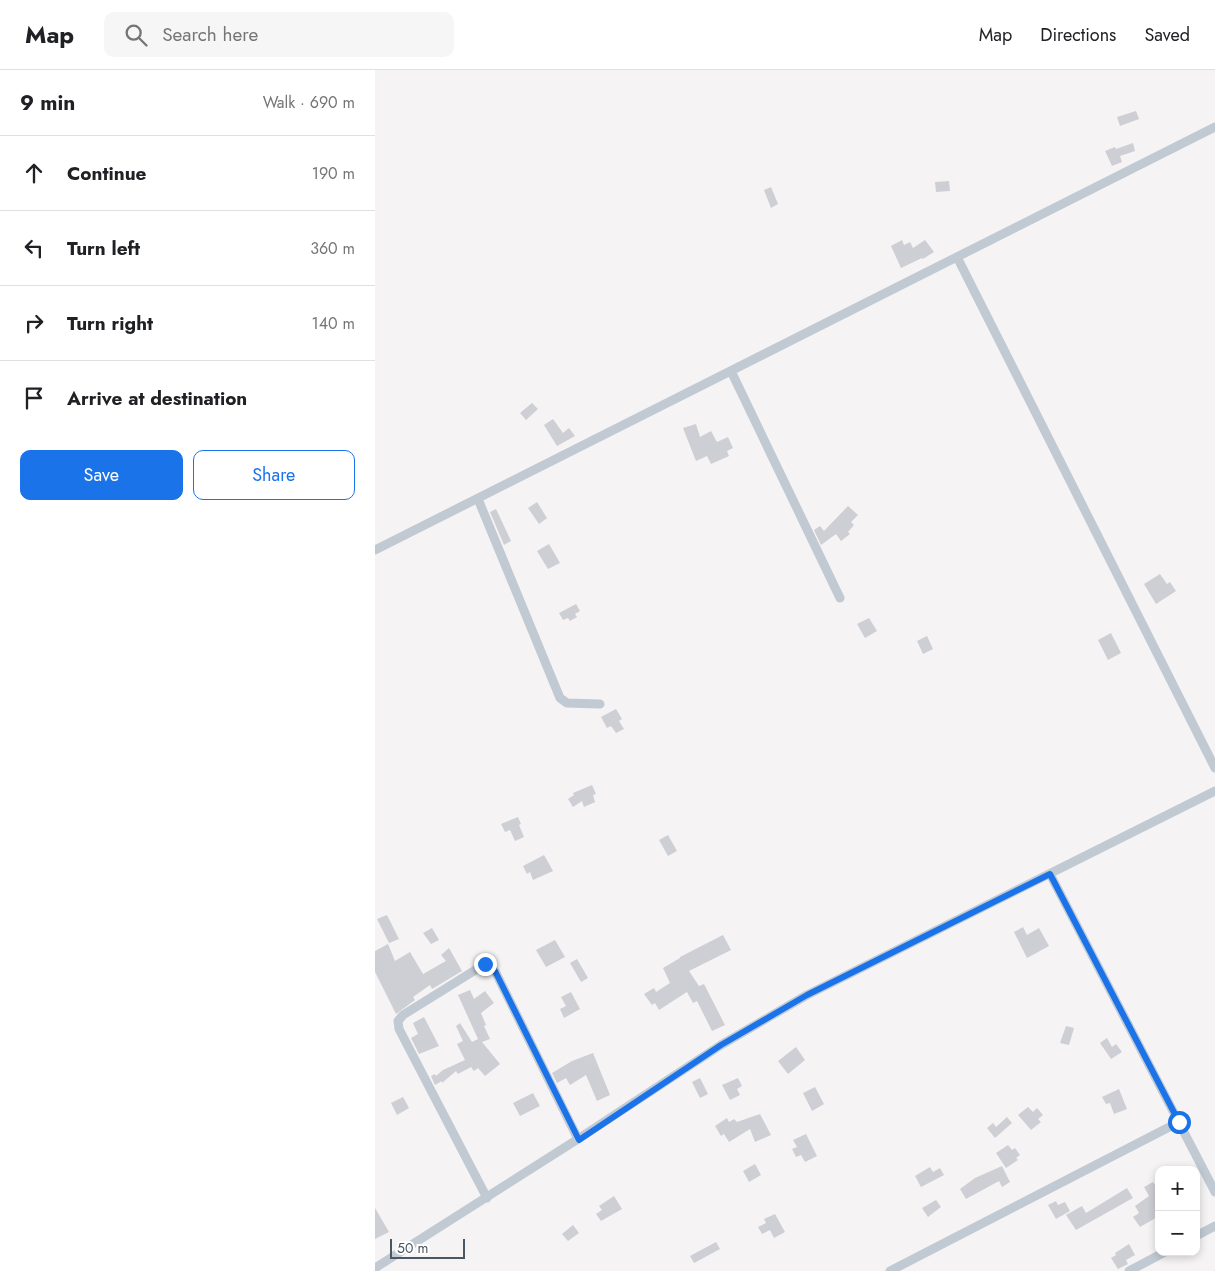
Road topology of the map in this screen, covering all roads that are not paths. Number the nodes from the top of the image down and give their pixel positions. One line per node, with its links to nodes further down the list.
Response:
1 (1215, 127): 2 (street)
2 (957, 257): 3 (street); 8 (street)
3 (731, 371): 4 (street); 6 (street)
4 (478, 499): 5 (street); 7 (street)
5 (375, 550)
6 (840, 598)
7 (600, 704)
8 (1215, 768)
9 (1215, 791): 10 (street)
10 (1050, 874): 11 (street); 12 (street)
11 (1179, 1122): 13 (street); 19 (street)
12 (579, 1140): 14 (street); 14 (street)
13 (1215, 1192)
14 (487, 1198): 18 (street)
15 (1215, 1226): 16 (street)
16 (1200, 1234)
17 (1157, 1256): 20 (street)
18 (375, 1268)
19 (890, 1271)
20 (1129, 1271)

